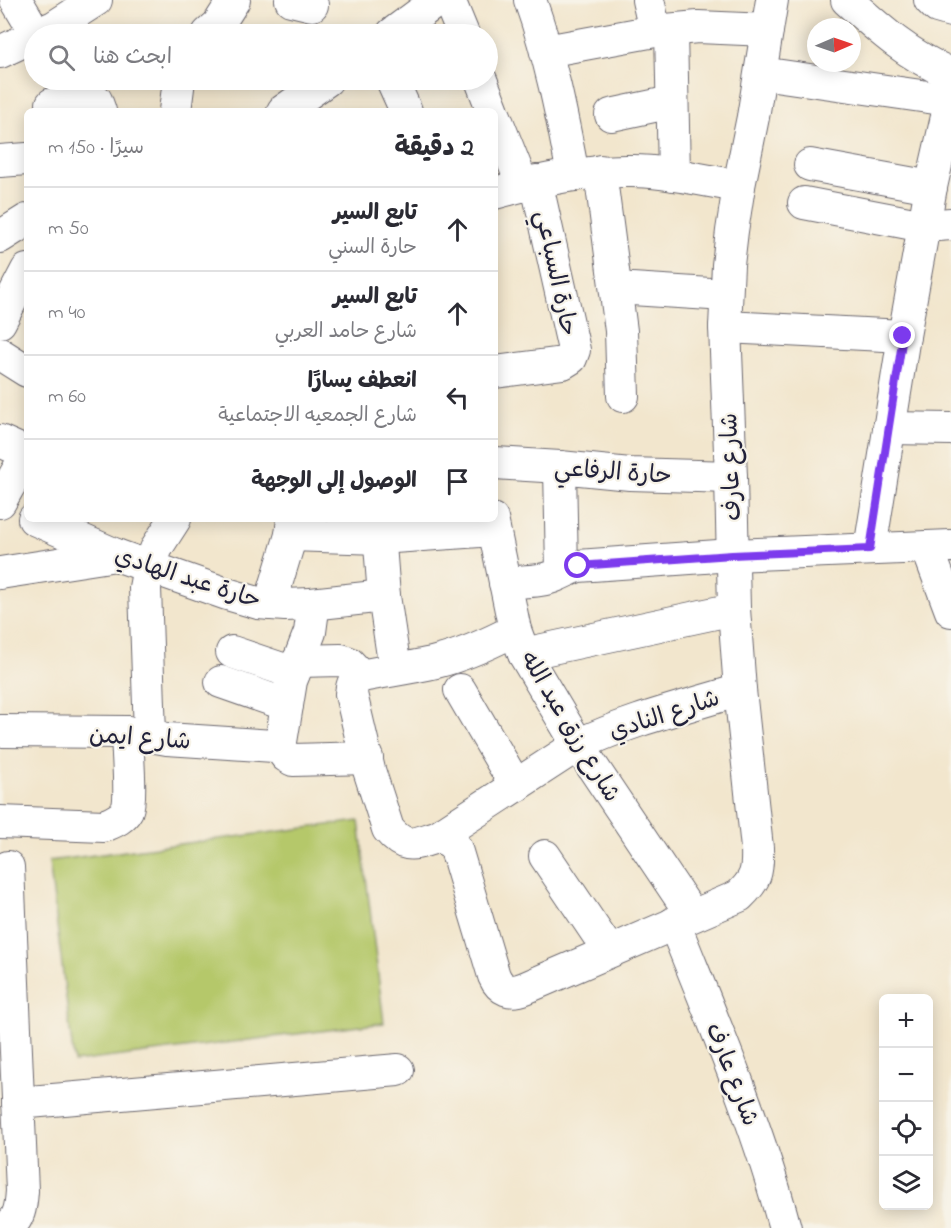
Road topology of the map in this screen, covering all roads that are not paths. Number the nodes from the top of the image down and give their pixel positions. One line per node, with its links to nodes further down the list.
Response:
1 (16, 0): 15 (street)
2 (96, 0): 16 (street)
3 (234, 0): 17 (street)
4 (402, 0): 18 (street)
5 (438, 0): 19 (street)
6 (449, 0): 20 (street)
7 (530, 0): 23 (street)
8 (648, 0): 21 (street)
9 (846, 0): 13 (street); 14 (street)
10 (930, 0): 11 (street)
11 (951, 11)
12 (769, 15): 21 (street); 25 (street, شارع عارف)
13 (844, 18)
14 (880, 21): 31 (street); 32 (street)
15 (30, 24)
16 (59, 24)
17 (219, 24)
18 (396, 24)
19 (406, 24)
20 (459, 24)
21 (663, 31): 23 (street); 34 (street)
22 (24, 41): 24 (street)
23 (546, 51): 45 (street)
24 (0, 52)
25 (761, 73): 26 (street); 47 (street, شارع عارف)
26 (838, 73): 31 (street)
27 (178, 90): 37 (street)
28 (316, 90): 35 (street)
29 (397, 90): 38 (street)
30 (485, 90): 39 (street)
31 (882, 90): 32 (street)
32 (951, 95): 49 (street)
33 (51, 98): 36 (street)
34 (672, 102): 40 (street); 46 (street)
35 (296, 107)
36 (99, 108)
37 (175, 108)
38 (405, 108)
39 (492, 108)
40 (611, 115)
41 (498, 125): 48 (street, حارة السباعي)
42 (24, 159): 43 (street)
43 (0, 161)
44 (810, 165): 49 (street)
45 (586, 173): 46 (street); 48 (street); 55 (street)
46 (674, 175): 47 (street)
47 (739, 186): 56 (street, شارع عارف)
48 (518, 187): 62 (street, حارة السباعي)
49 (931, 187): 52 (street)
50 (804, 202): 52 (street)
51 (24, 222): 53 (street)
52 (937, 225): 59 (street)
53 (0, 237)
54 (24, 276): 57 (street)
55 (616, 288): 56 (street); 63 (street)
56 (726, 295): 58 (street, شارع عارف)
57 (0, 322)
58 (725, 327): 59 (street); 71 (street, شارع عارف)
59 (903, 336): 64 (street)
60 (0, 354): 61 (street)
61 (24, 369)
62 (498, 372)
63 (623, 396)
64 (889, 428): 65 (street); 80 (street)
65 (951, 429)
66 (0, 441): 67 (street)
67 (24, 452)
68 (24, 459): 72 (street)
69 (498, 463): 70 (street, حارة الرفاعي)
70 (560, 467): 71 (street, حارة الرفاعي); 84 (street)
71 (731, 477): 82 (street, شارع عارف)
72 (0, 503): 73 (street)
73 (24, 515)
74 (41, 522): 81 (street, حارة عبد الهادي)
75 (173, 522): 83 (street)
76 (493, 524): 78 (street); 86 (street, شارع رزق عبد الله)
77 (292, 527): 78 (street); 88 (street)
78 (378, 528): 87 (street)
79 (939, 546): 80 (street); 91 (street)
80 (870, 549): 82 (street)
81 (116, 555): 83 (street, حارة عبد الهادي); 85 (street)
82 (732, 555): 84 (street); 90 (street, شارع عارف)
83 (149, 567): 88 (street, حارة عبد الهادي); 102 (street)
84 (562, 572): 86 (street)
85 (0, 573)
86 (505, 583): 92 (street, شارع رزق عبد الله)
87 (384, 596): 89 (street, حارة عبد الهادي); 95 (street)
88 (270, 604): 89 (street, حارة عبد الهادي)
89 (311, 604): 94 (street)
90 (734, 609): 92 (street); 99 (street, شارع عارف)
91 (951, 611)
92 (520, 642): 95 (street); 103 (street, شارع رزق عبد الله)
93 (232, 652): 94 (street)
94 (296, 667): 96 (street); 100 (street)
95 (395, 669): 96 (street)
96 (361, 676): 105 (street, شارع النادي)
97 (221, 682): 100 (street)
98 (460, 690): 106 (street)
99 (740, 690): 103 (street, شارع النادي); 111 (street, شارع عارف)
100 (287, 705): 104 (street)
101 (0, 731): 102 (street, شارع ايمن)
102 (138, 734): 104 (street, شارع ايمن); 107 (street)
103 (578, 745): 106 (street, شارع النادي); 111 (street, شارع رزق عبد الله)
104 (280, 748): 105 (street, شارع ايمن)
105 (367, 758): 108 (street, شارع النادي)
106 (516, 786): 108 (street, شارع النادي)
107 (0, 822)
108 (438, 837): 112 (street, شارع عارف)
109 (545, 856): 112 (street)
110 (8, 867): 114 (street)
111 (683, 919): 112 (street, شارع عارف); 116 (street, شارع عارف)
112 (609, 951)
113 (398, 1070): 114 (street)
114 (18, 1103): 115 (street)
115 (6, 1228)
116 (785, 1228)

